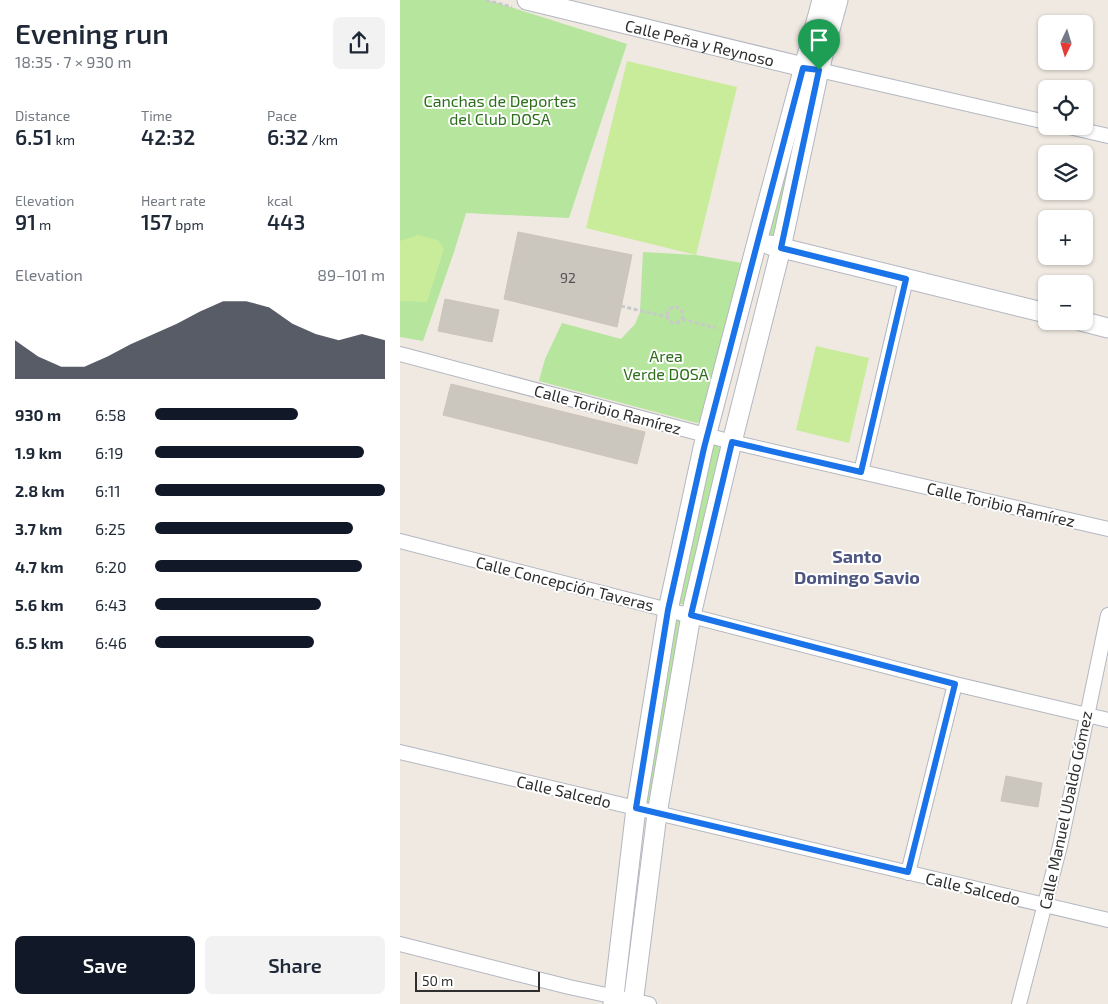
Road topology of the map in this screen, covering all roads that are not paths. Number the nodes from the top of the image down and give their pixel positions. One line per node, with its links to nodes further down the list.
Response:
1 (822, 0): 4 (street)
2 (838, 0): 4 (street)
3 (524, 4): 4 (street, Calle Peña y Reynoso)
4 (811, 69): 5 (street, Calle Peña y Reynoso); 8 (street); 9 (street)
5 (1038, 120)
6 (1093, 133): 7 (street)
7 (1108, 136)
8 (757, 242): 9 (street); 15 (street)
9 (781, 248): 10 (street); 16 (street)
10 (906, 279): 11 (street); 17 (street)
11 (1038, 311)
12 (1093, 324): 13 (street)
13 (1108, 328)
14 (400, 354): 15 (street, Calle Toribio Ramírez)
15 (708, 435): 16 (street, Calle Toribio Ramírez); 20 (street)
16 (732, 442): 17 (street, Calle Toribio Ramírez); 21 (street)
17 (861, 472): 18 (street, Calle Toribio Ramírez)
18 (1108, 529)
19 (400, 541): 20 (street, Calle Concepción Taveras)
20 (668, 610): 21 (street, Calle Concepción Taveras); 27 (street)
21 (691, 615): 23 (street, Calle Concepción Taveras); 28 (street)
22 (1108, 615): 24 (street, Calle Manuel Ubaldo Gómez)
23 (955, 684): 24 (street, Calle Concepción Taveras); 29 (street)
24 (1087, 714): 25 (street, Calle Concepción Taveras); 30 (street, Calle Manuel Ubaldo Gómez)
25 (1108, 720)
26 (400, 752): 27 (street, Calle Salcedo)
27 (636, 808): 28 (street, Calle Salcedo); 33 (street)
28 (656, 814): 29 (street, Calle Salcedo); 34 (street)
29 (908, 872): 30 (street, Calle Salcedo)
30 (1045, 904): 31 (street, Calle Salcedo); 35 (street, Calle Manuel Ubaldo Gómez)
31 (1108, 920)
32 (400, 944): 33 (street)
33 (613, 1000): 34 (street)
34 (639, 1003)
35 (1020, 1004)

